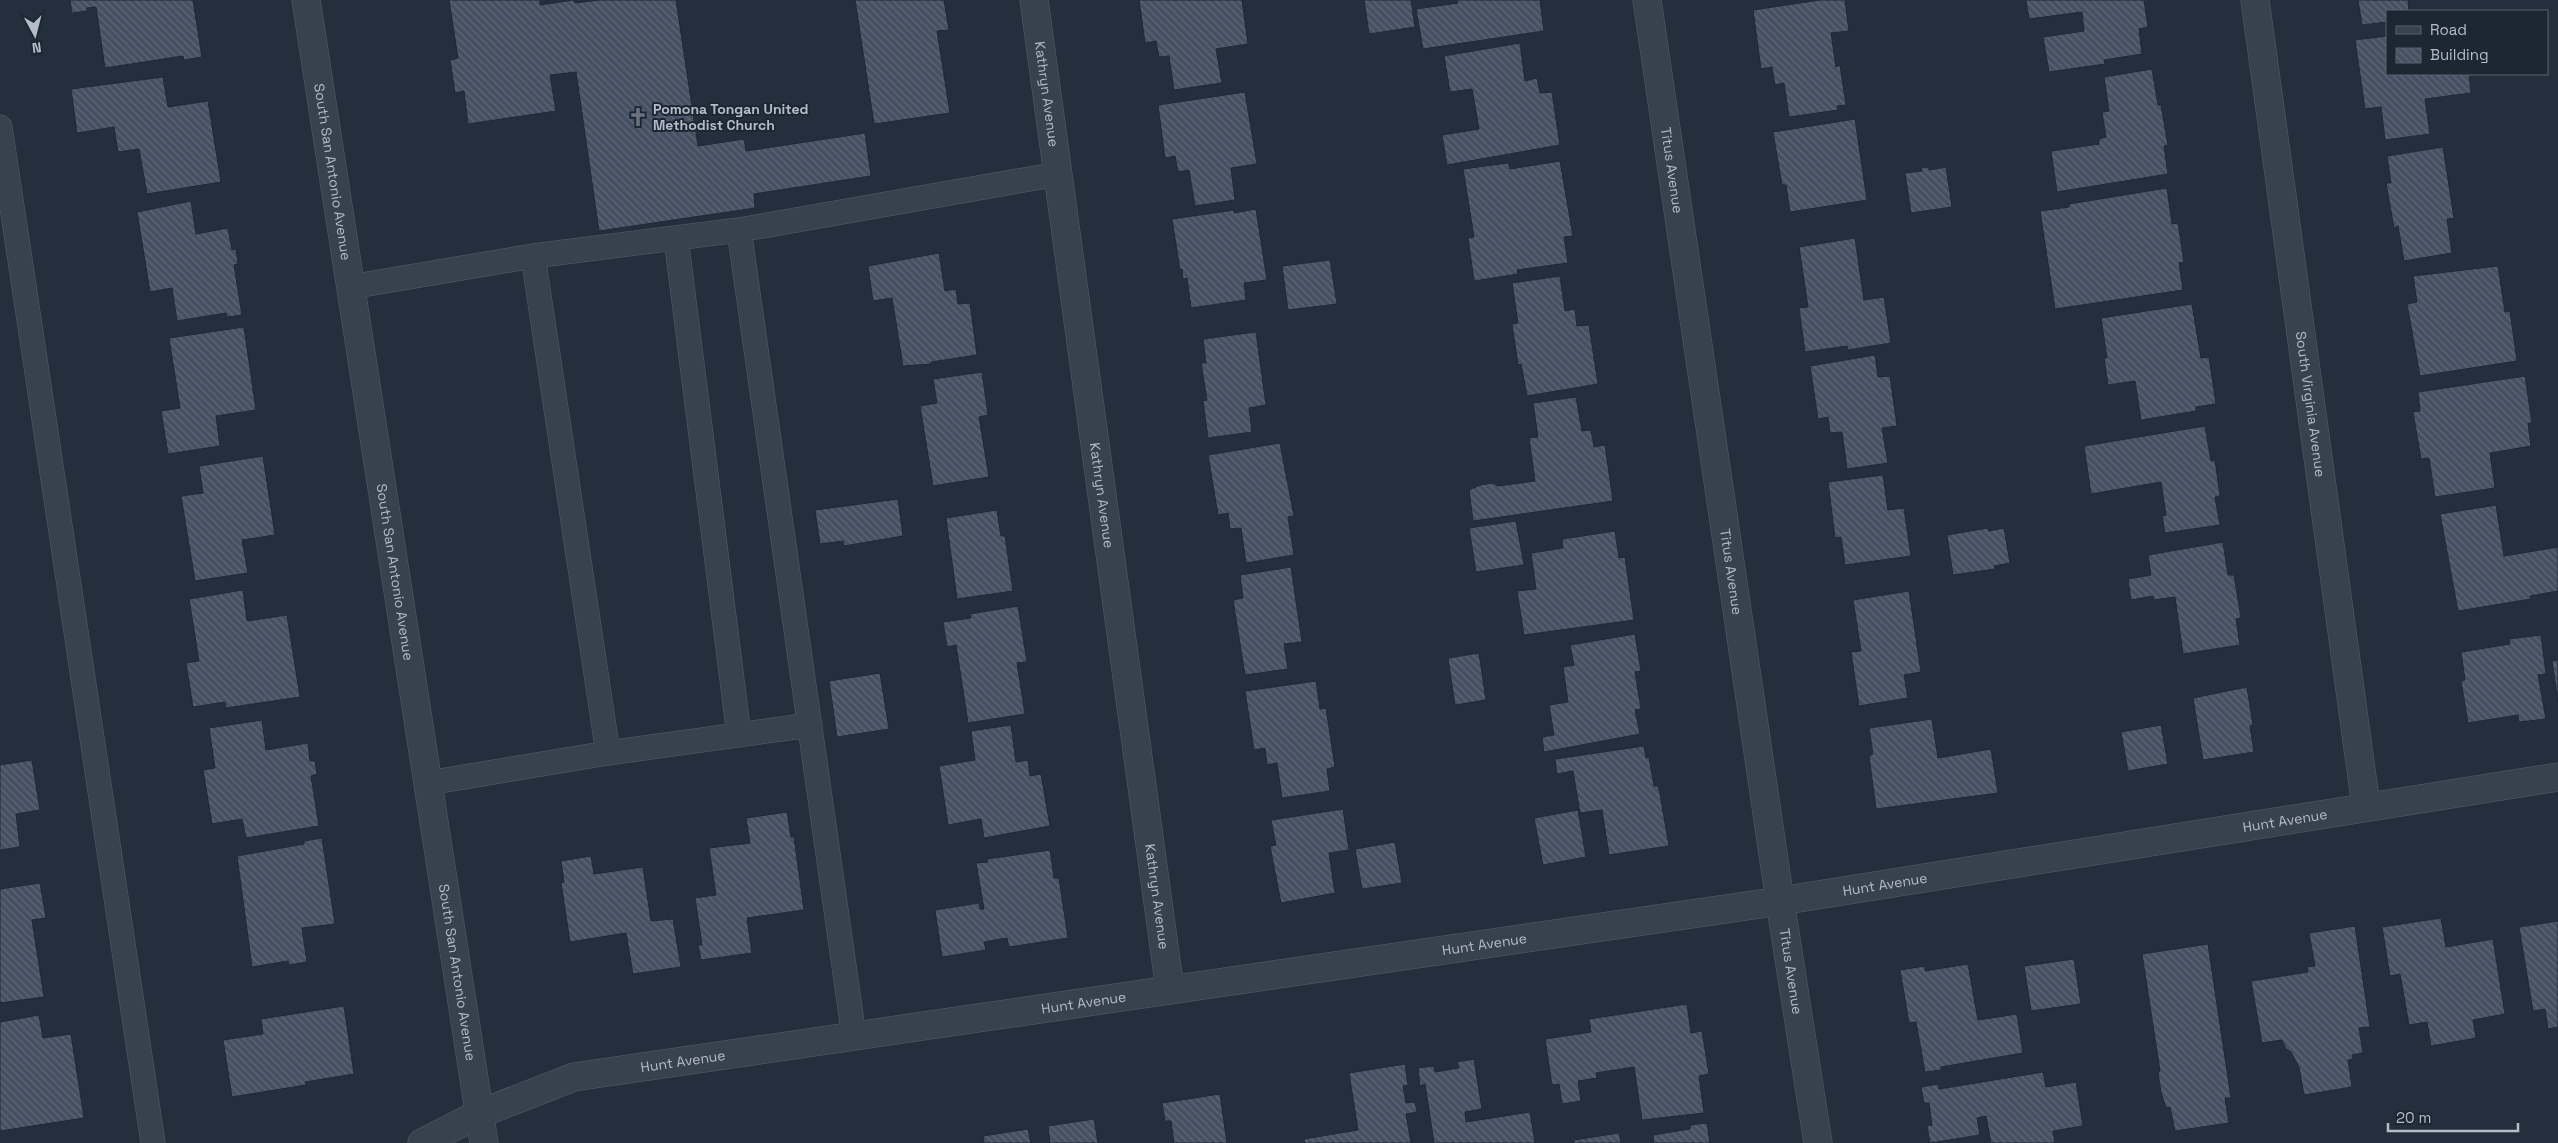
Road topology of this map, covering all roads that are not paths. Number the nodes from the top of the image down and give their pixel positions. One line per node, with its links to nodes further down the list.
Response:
1 (306, 0): 10 (street, South San Antonio Avenue)
2 (1034, 0): 6 (street, Kathryn Avenue)
3 (1647, 0): 17 (street, Titus Avenue)
4 (2255, 0): 16 (street, South Virginia Avenue)
5 (0, 127): 21 (lane)
6 (1058, 174): 7 (lane); 18 (street, Kathryn Avenue)
7 (738, 230): 8 (lane); 11 (lane)
8 (676, 238): 9 (lane); 12 (lane)
9 (534, 256): 10 (lane); 13 (lane)
10 (350, 287): 15 (street, South San Antonio Avenue)
11 (810, 725): 12 (lane); 19 (lane)
12 (739, 735): 13 (lane)
13 (608, 753): 15 (lane)
14 (2558, 777): 16 (street, Hunt Avenue)
15 (428, 782): 20 (street, South San Antonio Avenue)
16 (2366, 806): 17 (street, Hunt Avenue)
17 (1780, 901): 18 (street, Hunt Avenue); 24 (street, Titus Avenue)
18 (1170, 990): 19 (street, Hunt Avenue)
19 (854, 1036): 20 (street, Hunt Avenue)
20 (479, 1114): 22 (street, Hunt Avenue); 23 (street, South San Antonio Avenue)
21 (153, 1143)
22 (422, 1143)
23 (484, 1143)
24 (1818, 1143)

